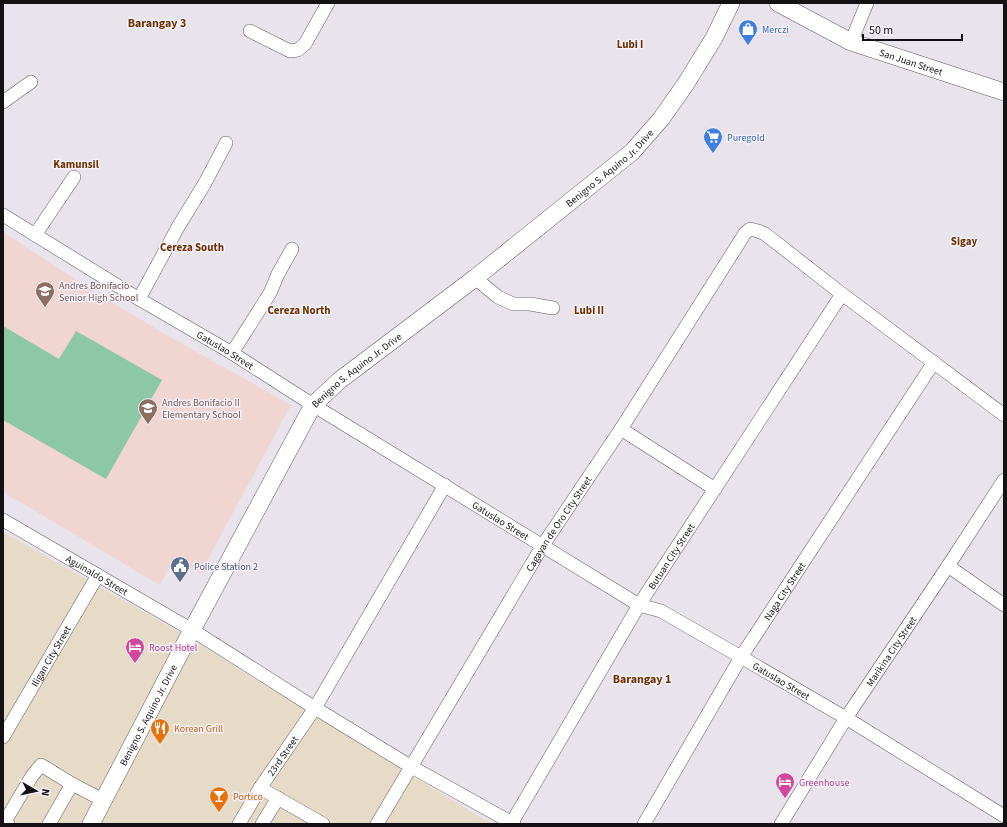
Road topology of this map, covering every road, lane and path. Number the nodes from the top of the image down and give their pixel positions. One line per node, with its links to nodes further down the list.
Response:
1 (328, 3): 5 (street)
2 (731, 3): 15 (main road, Benigno S. Aquino Jr. Drive)
3 (778, 3): 6 (main road, San Juan Street)
4 (866, 3): 6 (street)
5 (250, 32)
6 (851, 42): 8 (main road, San Juan Street)
7 (31, 82): 9 (street)
8 (1004, 92)
9 (3, 102)
10 (226, 143): 17 (street)
11 (74, 177): 13 (street)
12 (3, 215): 13 (street, Gatuslao Street)
13 (35, 235): 17 (street, Gatuslao Street)
14 (292, 249): 19 (street)
15 (475, 278): 18 (street); 21 (main road, Benigno S. Aquino Jr. Drive)
16 (842, 294): 20 (street); 23 (street, Cagayan de Oro City Street); 26 (street, Butuan City Street)
17 (139, 298): 19 (street, Gatuslao Street)
18 (554, 308)
19 (232, 353): 21 (street, Gatuslao Street)
20 (934, 362): 22 (street); 34 (street, Naga City Street)
21 (312, 404): 25 (street, Gatuslao Street); 33 (main road, Benigno S. Aquino Jr. Drive)
22 (1004, 415)
23 (621, 429): 26 (street); 28 (street, Cagayan de Oro City Street)
24 (1004, 480): 29 (street, Marikina City Street)
25 (445, 485): 28 (street, Gatuslao Street); 35 (street, 23rd Street)
26 (715, 489): 31 (street, Butuan City Street)
27 (3, 520): 30 (street, Aguinaldo Street)
28 (543, 546): 31 (street, Gatuslao Street); 38 (street, Cagayan de Oro City Street)
29 (948, 566): 32 (street); 36 (street, Marikina City Street)
30 (98, 575): 33 (street, Aguinaldo Street); 37 (street, Iligan City Street)
31 (639, 605): 34 (street, Gatuslao Street); 51 (street, Butuan City Street)
32 (1004, 605)
33 (192, 630): 35 (street, Aguinaldo Street); 42 (main road, Benigno S. Aquino Jr. Drive)
34 (741, 657): 36 (street, Gatuslao Street); 52 (street, Naga City Street)
35 (315, 708): 38 (street, Aguinaldo Street); 40 (street, 23rd Street)
36 (846, 718): 43 (street, Gatuslao Street); 53 (street, Marikina City Street)
37 (3, 737)
38 (410, 766): 50 (street, Cagayan de Oro City Street); 51 (street, Aguinaldo Street)
39 (72, 784): 42 (street); 44 (street); 45 (street)
40 (260, 788): 41 (street); 47 (street, 23rd Street)
41 (278, 798): 48 (street); 49 (street)
42 (103, 800): 46 (main road, Benigno S. Aquino Jr. Drive)
43 (1004, 816)
44 (5, 823)
45 (49, 824)
46 (91, 824)
47 (240, 824)
48 (262, 824)
49 (323, 824)
50 (377, 824)
51 (513, 824)
52 (644, 824)
53 (781, 824)

